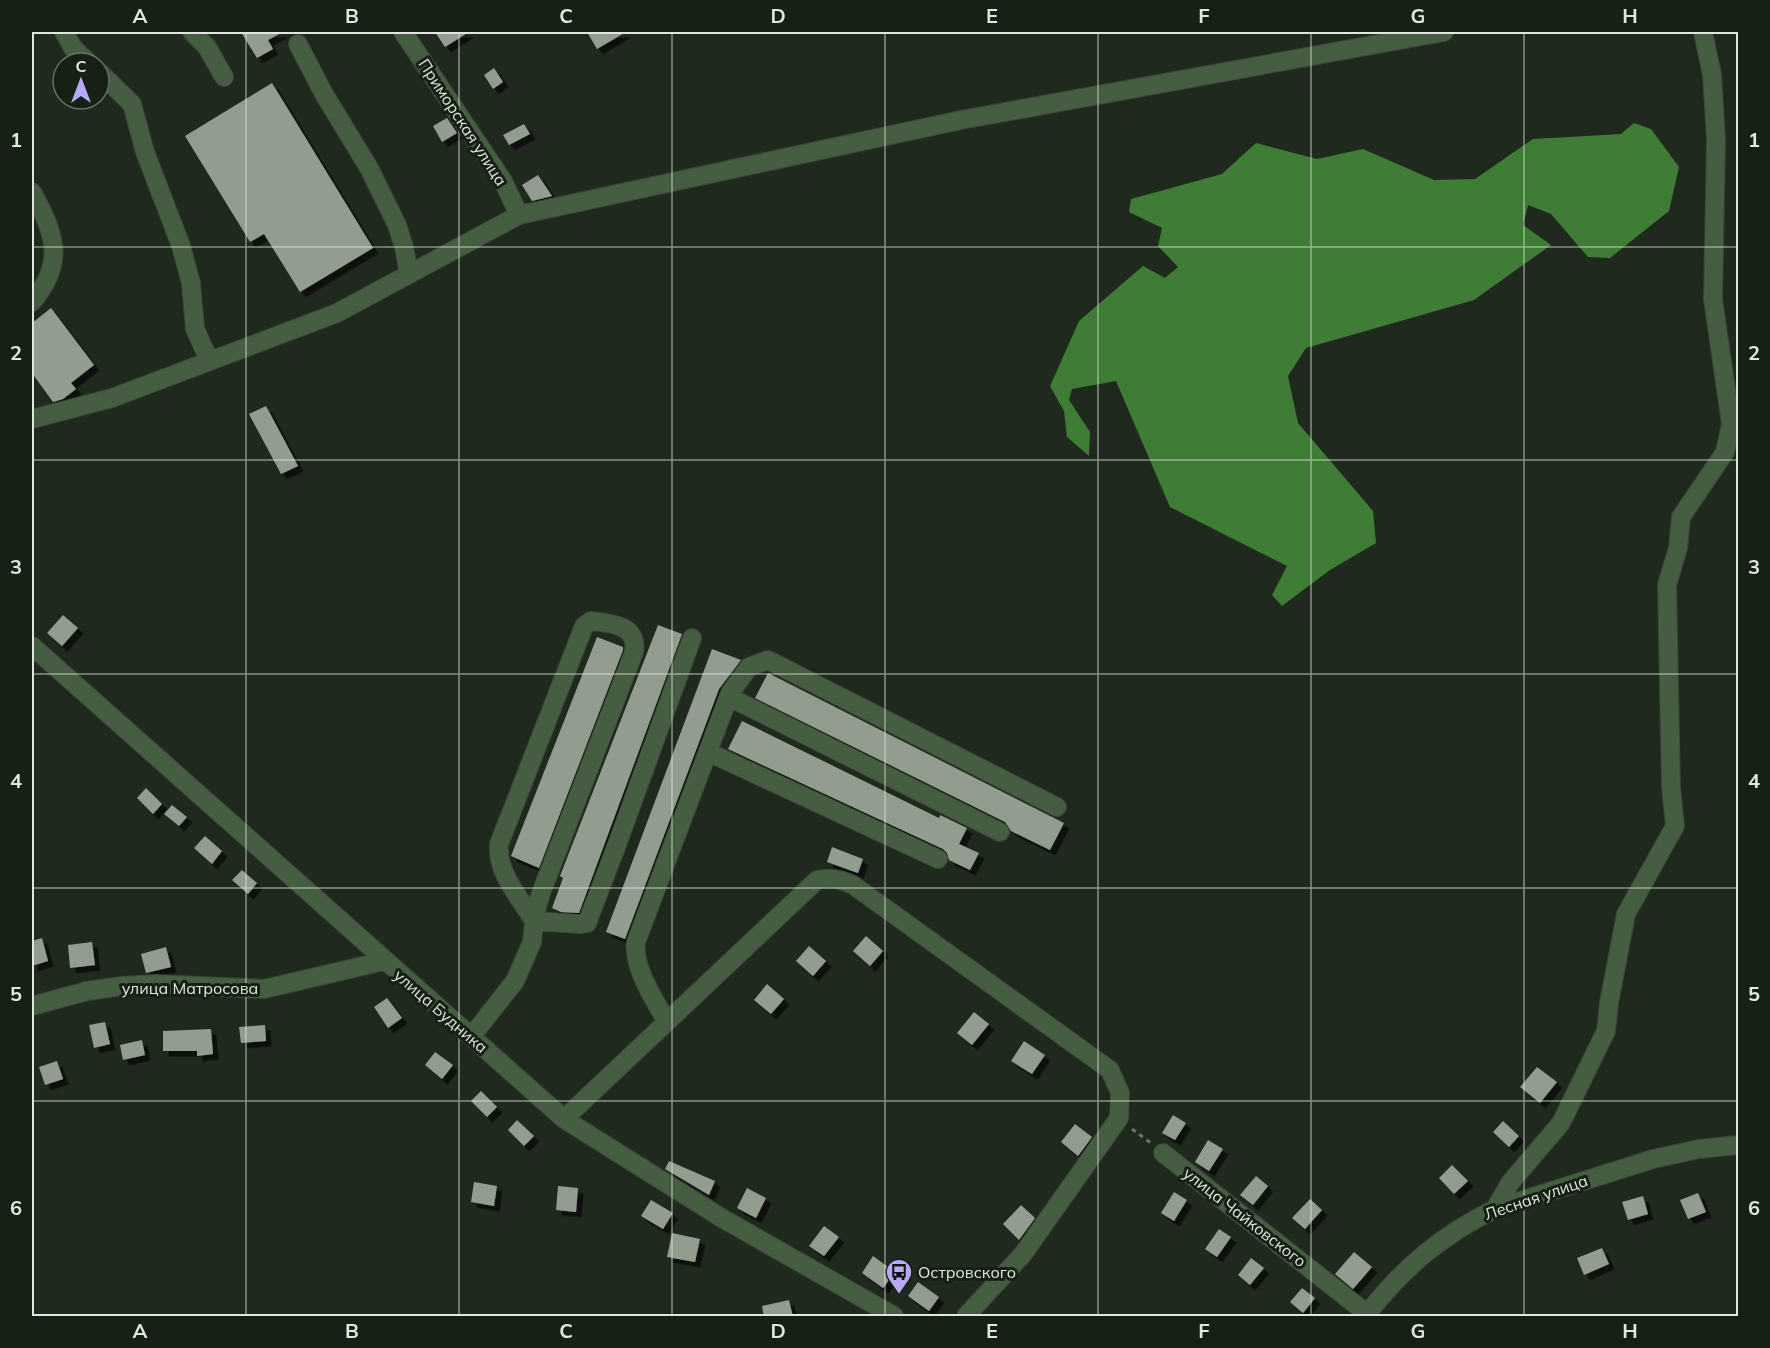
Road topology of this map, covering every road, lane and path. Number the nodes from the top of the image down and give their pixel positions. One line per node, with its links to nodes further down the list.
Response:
1 (64, 32): 7 (street)
2 (192, 32): 8 (street)
3 (403, 32): 11 (street, Приморская улица)
4 (1444, 32): 11 (street)
5 (1703, 32): 32 (street)
6 (298, 44): 12 (street)
7 (76, 51)
8 (224, 77)
9 (111, 84): 14 (street)
10 (32, 192): 13 (street)
11 (519, 215): 12 (street)
12 (409, 274): 14 (street)
13 (32, 302)
14 (209, 360): 15 (street)
15 (32, 419)
16 (692, 639): 23 (street)
17 (32, 646): 24 (street, улица Будника)
18 (729, 697): 19 (street); 20 (street); 21 (street)
19 (708, 752): 22 (street); 26 (street)
20 (1057, 807)
21 (1000, 832)
22 (938, 858)
23 (534, 921): 23 (street); 27 (street)
24 (384, 961): 25 (street, улица Матросова); 27 (street, улица Будника)
25 (32, 1006)
26 (666, 1021): 28 (street); 29 (street)
27 (471, 1037): 29 (street, улица Будника)
28 (1119, 1118): 31 (path); 35 (street)
29 (564, 1119): 33 (street, улица Будника)
30 (1738, 1145): 32 (street, Лесная улица)
31 (1163, 1153): 34 (street, улица Чайковского)
32 (1495, 1209): 34 (street, Лесная улица)
33 (885, 1315)
34 (1369, 1315)
35 (966, 1317)

